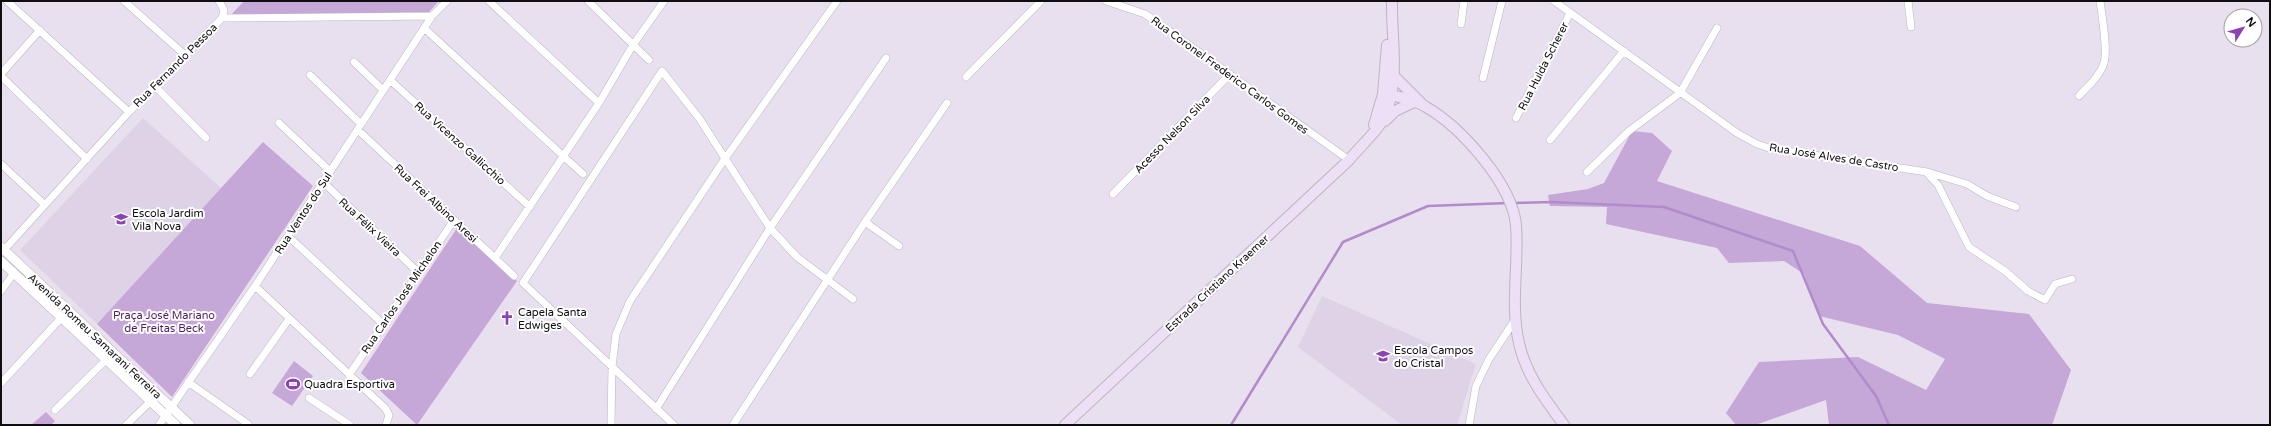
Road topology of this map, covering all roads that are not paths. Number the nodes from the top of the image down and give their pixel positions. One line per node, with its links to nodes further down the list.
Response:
1 (7, 1): 24 (street)
2 (124, 1): 27 (street)
3 (218, 1): 19 (street)
4 (447, 1): 18 (street, Rua Ventos do Sul)
5 (489, 1): 44 (street)
6 (588, 1): 25 (street)
7 (664, 1): 25 (street)
8 (837, 1): 57 (street)
9 (1041, 1): 35 (street)
10 (1106, 1): 31 (street, Rua Coronel Frederico Carlos Gomes)
11 (1464, 1): 20 (street)
12 (1502, 1): 36 (street)
13 (1554, 1): 17 (street, Rua José Alves de Castro)
14 (1908, 1): 21 (street)
15 (2100, 1): 42 (street)
16 (1392, 5): 34 (main road, Estrada Cristiano Kraemer); 41 (main road, Estrada Cristiano Kraemer)
17 (1570, 13): 26 (street, Rua José Alves de Castro); 48 (street, Rua Hulda Scherer)
18 (432, 16): 19 (street, Rua Fernando Pessoa); 22 (street, Rua Ventos do Sul)
19 (222, 18): 27 (street, Rua Fernando Pessoa)
20 (1461, 24)
21 (1911, 27)
22 (424, 28): 37 (street, Rua Ventos do Sul); 55 (street)
23 (1717, 28): 40 (street)
24 (40, 30): 32 (street); 47 (street)
25 (633, 45): 29 (street); 44 (street)
26 (1624, 51): 40 (street, Rua José Alves de Castro); 54 (street)
27 (185, 55): 38 (street, Rua Fernando Pessoa)
28 (886, 58): 71 (street)
29 (648, 60)
30 (354, 62): 39 (street)
31 (1230, 74): 58 (street, Rua Coronel Frederico Carlos Gomes); 65 (street, Acesso Nelson Silva)
32 (1, 75): 56 (street)
33 (310, 75): 51 (street, Rua Frei Albino Aresi)
34 (1394, 76): 41 (main road, Estrada Cristiano Kraemer); 46 (main road)
35 (966, 77)
36 (1483, 78)
37 (390, 80): 39 (street, Rua Ventos do Sul); 67 (street, Rua Vicenzo Gallicchio)
38 (154, 85): 47 (street, Rua Fernando Pessoa); 52 (street)
39 (383, 90): 51 (street, Rua Ventos do Sul)
40 (1680, 93): 61 (street); 62 (street, Rua José Alves de Castro)
41 (1388, 95): 43 (main road); 50 (main road, Estrada Cristiano Kraemer); 53 (main road, Estrada Cristiano Kraemer)
42 (2080, 96)
43 (1414, 102): 46 (main road); 50 (main road)
44 (599, 103): 55 (street)
45 (947, 103): 70 (street)
46 (1426, 107): 89 (main road)
47 (128, 112): 56 (street, Rua Fernando Pessoa)
48 (1516, 118)
49 (279, 123): 60 (street)
50 (1380, 125): 53 (main road, Estrada Cristiano Kraemer)
51 (360, 127): 60 (street, Rua Ventos do Sul); 69 (street, Rua Frei Albino Aresi)
52 (206, 138)
53 (1367, 138): 58 (main road, Estrada Cristiano Kraemer)
54 (1550, 140)
55 (563, 157): 63 (street); 67 (street)
56 (87, 159): 66 (street, Rua Fernando Pessoa)
57 (724, 160): 71 (street); 93 (street); 93 (street)
58 (1349, 160): 113 (main road, Estrada Cristiano Kraemer)
59 (1, 164): 66 (street)
60 (330, 171): 64 (street, Rua Ventos do Sul)
61 (1587, 172)
62 (1927, 172): 68 (street, Rua José Alves de Castro); 80 (street)
63 (583, 174)
64 (323, 182): 72 (street, Rua Ventos do Sul); 77 (street, Rua Félix Vieira)
65 (1113, 194)
66 (44, 204): 74 (street, Rua Fernando Pessoa)
67 (530, 207): 75 (street)
68 (2016, 207)
69 (454, 220): 75 (street, Rua Frei Albino Aresi); 77 (street, Rua Carlos José Michelon)
70 (865, 222): 73 (street); 81 (street)
71 (770, 228): 81 (street); 100 (street)
72 (288, 236): 82 (street, Rua Ventos do Sul); 90 (street)
73 (899, 246)
74 (2, 248): 84 (street, Avenida Romeu Samarani Ferreira)
75 (495, 258): 79 (street, Rua Frei Albino Aresi)
76 (1, 261): 78 (street, Avenida Romeu Samarani Ferreira)
77 (418, 272): 90 (street, Rua Carlos José Michelon)
78 (14, 273): 83 (street); 86 (street, Avenida Romeu Samarani Ferreira)
79 (514, 276)
80 (2072, 279)
81 (827, 280): 85 (street); 112 (street)
82 (255, 286): 88 (street); 96 (street, Rua Ventos do Sul)
83 (1, 291)
84 (53, 296): 86 (street); 92 (street, Avenida Romeu Samarani Ferreira)
85 (853, 299)
86 (46, 302): 87 (street, Avenida Romeu Samarani Ferreira)
87 (62, 318): 91 (street, Avenida Romeu Samarani Ferreira); 97 (street)
88 (290, 319): 94 (street); 95 (street)
89 (1515, 320): 114 (street); 115 (main road)
90 (383, 324): 95 (street, Rua Carlos José Michelon)
91 (106, 360): 92 (street, Avenida Romeu Samarani Ferreira); 101 (street)
92 (120, 366): 99 (street, Avenida Romeu Samarani Ferreira); 102 (street, Avenida Romeu Samarani Ferreira)
93 (612, 367): 100 (street); 110 (street)
94 (250, 374)
95 (349, 374): 109 (street)
96 (188, 382): 102 (street, Rua Ventos do Sul); 103 (street)
97 (1, 383)
98 (309, 398): 108 (street)
99 (151, 401): 102 (street, Avenida Romeu Samarani Ferreira); 104 (street)
100 (656, 409): 111 (street)
101 (55, 410)
102 (168, 411): 105 (street, Rua Ventos do Sul); 106 (street, Avenida Romeu Samarani Ferreira); 107 (street, Avenida Romeu Samarani Ferreira)
103 (248, 424)
104 (126, 425)
105 (159, 425)
106 (176, 425)
107 (190, 425)
108 (350, 425)
109 (386, 425)
110 (610, 425)
111 (674, 425)
112 (733, 425)
113 (1065, 425)
114 (1469, 425)
115 (1564, 425)

